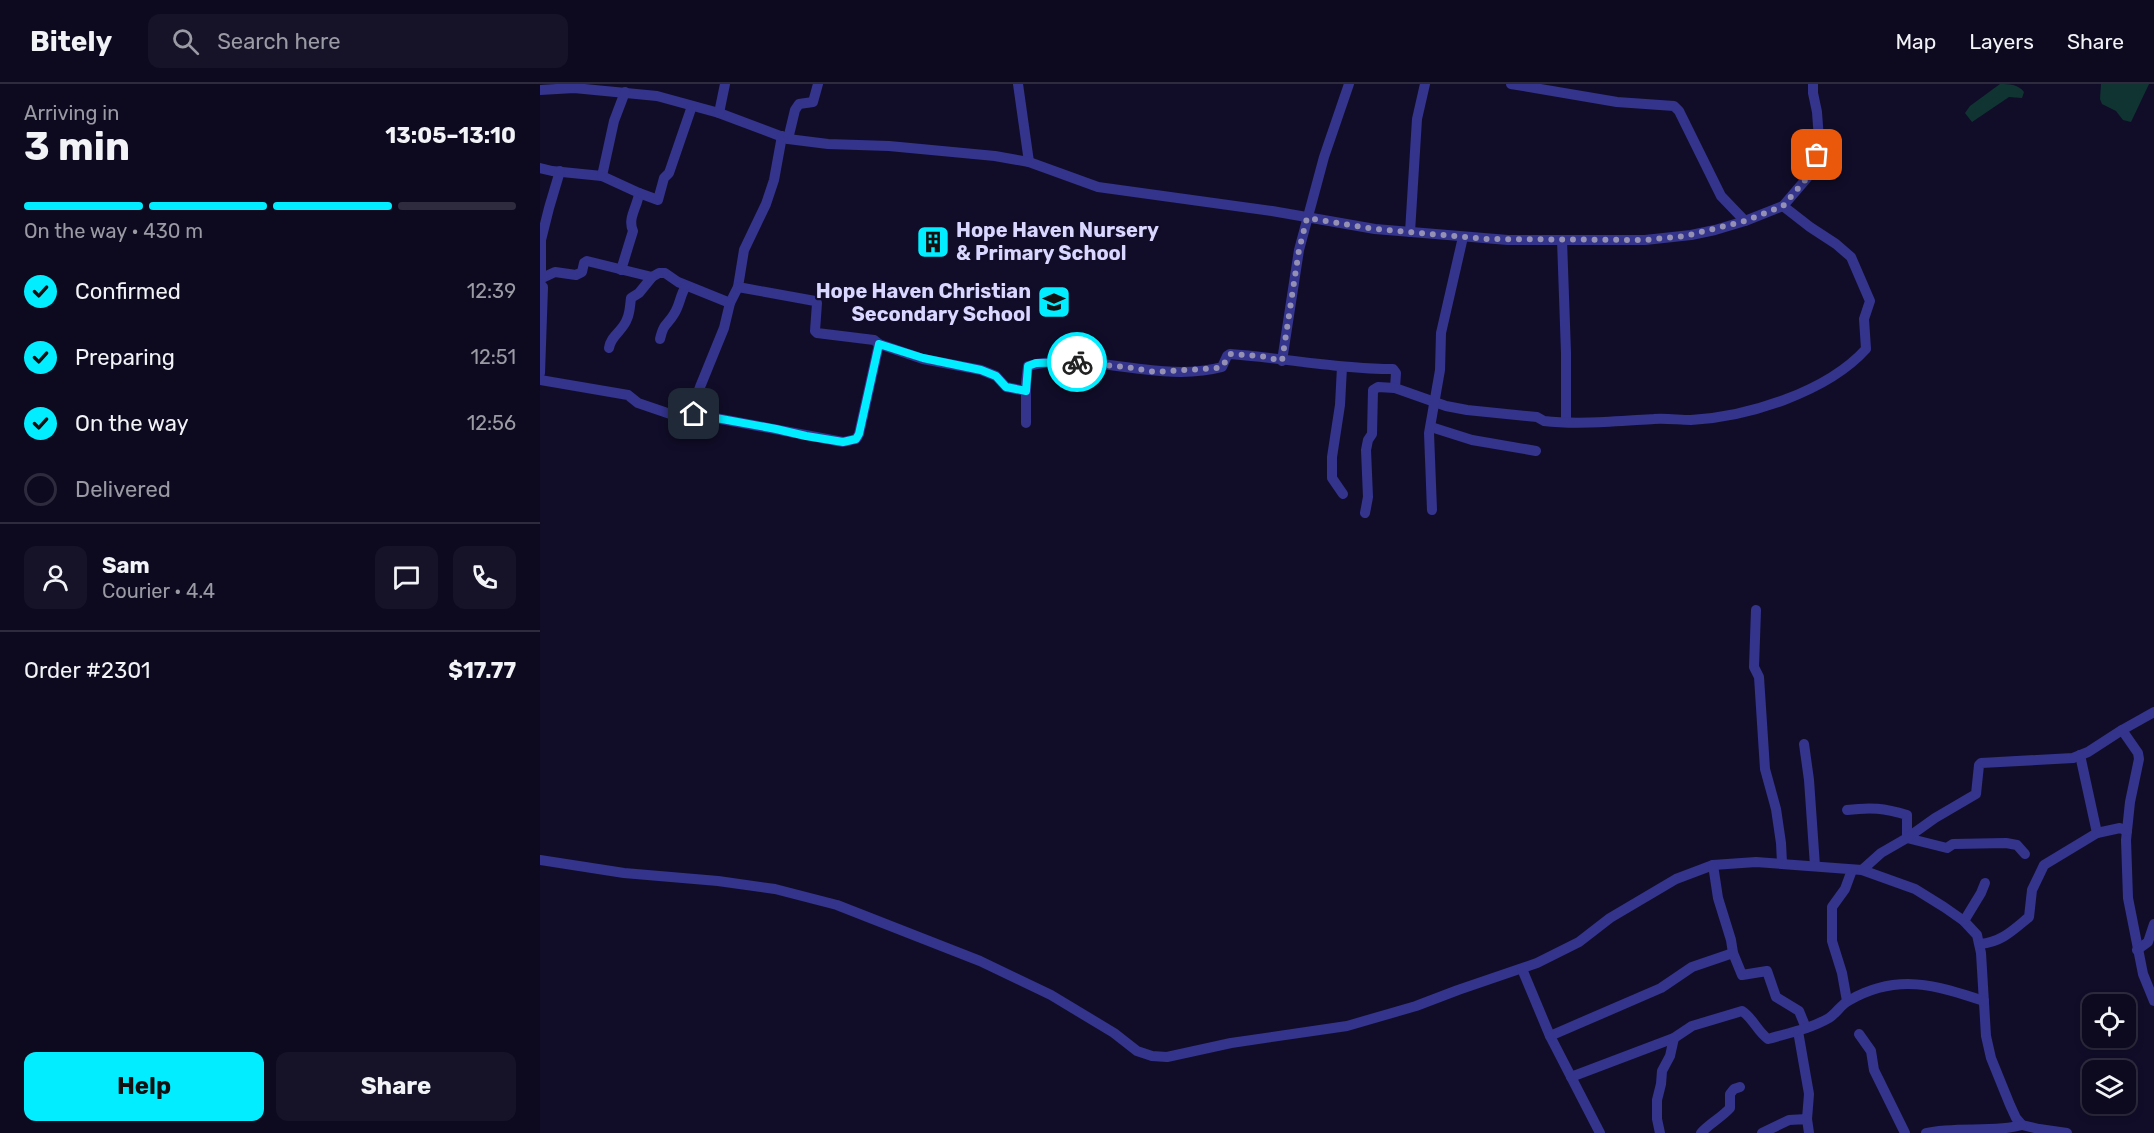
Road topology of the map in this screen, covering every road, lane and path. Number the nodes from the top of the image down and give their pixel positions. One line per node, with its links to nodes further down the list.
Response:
1 (725, 84): 11 (street)
2 (818, 84): 12 (street)
3 (1018, 84): 13 (street)
4 (1349, 84): 19 (street)
5 (1425, 84): 21 (street)
6 (1511, 84): 20 (street)
7 (1813, 84): 18 (street)
8 (540, 90): 9 (street)
9 (625, 92): 10 (street); 16 (street)
10 (692, 106): 11 (street); 17 (street)
11 (719, 113): 12 (street)
12 (785, 137): 13 (street); 28 (street)
13 (1029, 162): 19 (street)
14 (540, 168): 15 (street)
15 (560, 171): 16 (street); 26 (street)
16 (602, 176): 17 (street)
17 (639, 193): 24 (street)
18 (1783, 206): 20 (street); 42 (street)
19 (1307, 218): 21 (street); 34 (street)
20 (1745, 221): 23 (street)
21 (1410, 232): 22 (street)
22 (1463, 237): 23 (street); 40 (street)
23 (1562, 240): 42 (street)
24 (621, 270): 25 (street); 26 (street)
25 (652, 277): 27 (street); 32 (street)
26 (540, 281): 33 (street)
27 (686, 286): 29 (street); 30 (street)
28 (738, 287): 29 (street); 31 (street)
29 (730, 303): 31 (street)
30 (660, 339)
31 (879, 344): 39 (street)
32 (609, 348)
33 (541, 357): 36 (street)
34 (1282, 361): 35 (street); 39 (street)
35 (1342, 367): 38 (street); 46 (street)
36 (540, 373)
37 (540, 380): 41 (street)
38 (1395, 388): 40 (street); 48 (street)
39 (1026, 391): 43 (street)
40 (1435, 403): 42 (street); 44 (street)
41 (688, 416)
42 (1566, 422)
43 (1026, 423)
44 (1431, 427): 45 (street); 47 (street)
45 (1536, 451)
46 (1343, 494)
47 (1432, 510)
48 (1365, 513)
49 (1756, 610): 60 (street)
50 (2154, 712): 51 (street)
51 (2122, 730): 53 (street); 55 (street)
52 (1804, 744): 62 (street)
53 (2080, 755): 56 (street); 57 (street)
54 (1847, 810): 57 (street)
55 (2127, 831): 56 (street); 68 (street)
56 (2097, 833): 67 (street)
57 (1907, 838): 58 (street); 63 (street)
58 (2025, 854)
59 (540, 860): 70 (street)
60 (1782, 863): 61 (street); 62 (street)
61 (1713, 865): 69 (street); 70 (street)
62 (1815, 866): 63 (street)
63 (1857, 870): 65 (street); 71 (street)
64 (1984, 883): 65 (street)
65 (1964, 921): 67 (street)
66 (2154, 924): 68 (street)
67 (1980, 944): 72 (street)
68 (2137, 950): 73 (street)
69 (1733, 953): 74 (street); 76 (street)
70 (1522, 969): 76 (street)
71 (1847, 1001): 72 (street); 74 (street)
72 (1984, 1001): 81 (street)
73 (2154, 1001)
74 (1802, 1030): 77 (street); 80 (street)
75 (1859, 1034): 87 (street)
76 (1550, 1036): 78 (street)
77 (1674, 1038): 78 (street); 83 (street)
78 (1570, 1077): 82 (street)
79 (1740, 1087): 84 (street)
80 (1807, 1119): 85 (street); 86 (street)
81 (2021, 1129): 88 (street); 89 (street)
82 (1600, 1133)
83 (1660, 1133)
84 (1701, 1133)
85 (1762, 1133)
86 (1809, 1133)
87 (1905, 1133)
88 (1926, 1133)
89 (2067, 1133)

